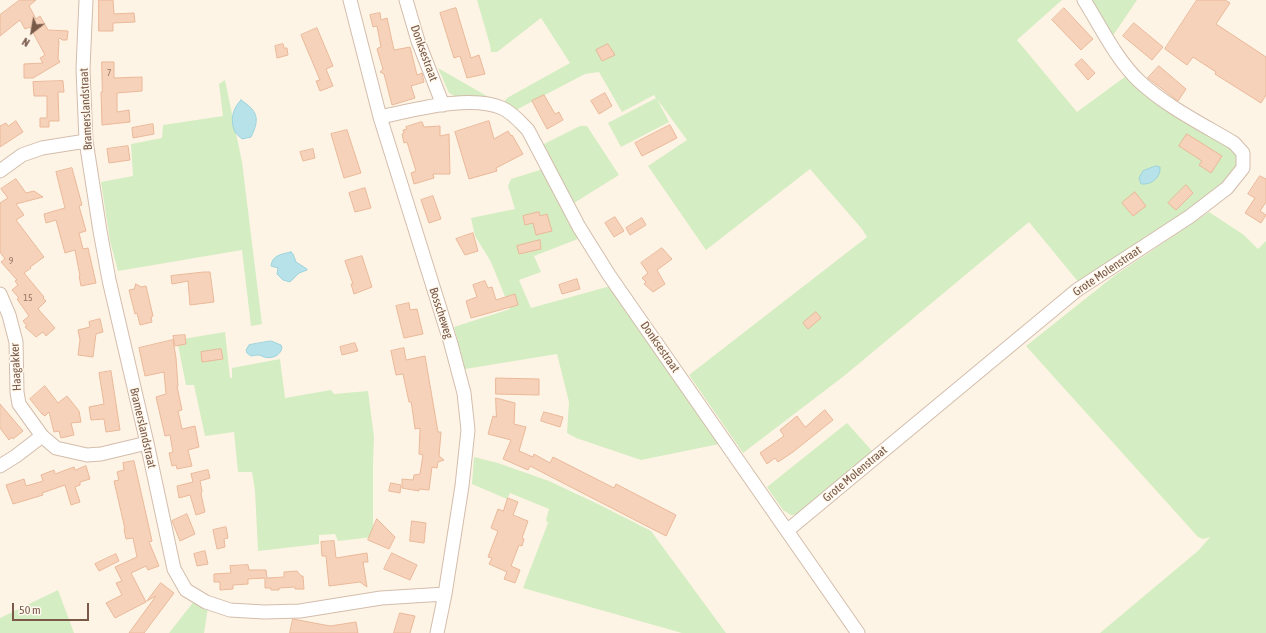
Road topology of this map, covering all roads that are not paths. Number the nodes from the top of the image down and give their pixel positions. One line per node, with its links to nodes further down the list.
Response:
1 (86, 0): 7 (street, Bramerslandstraat)
2 (350, 0): 6 (street, Bosscheweg)
3 (406, 0): 5 (street, Donksestraat)
4 (1084, 0): 14 (street, Grote Molenstraat)
5 (443, 105): 6 (street, Donksestraat); 14 (street, Donksestraat)
6 (380, 117): 15 (street, Bosscheweg)
7 (86, 140): 8 (street); 12 (street, Bramerslandstraat)
8 (0, 171)
9 (0, 294): 10 (street, Haagakker)
10 (4, 319): 11 (street, Haagakker)
11 (42, 436): 12 (street, Haagakker); 13 (street)
12 (147, 443): 15 (street, Bramerslandstraat)
13 (0, 466)
14 (788, 530): 17 (street, Donksestraat)
15 (445, 594): 16 (street, Bosscheweg)
16 (437, 633)
17 (858, 633)

